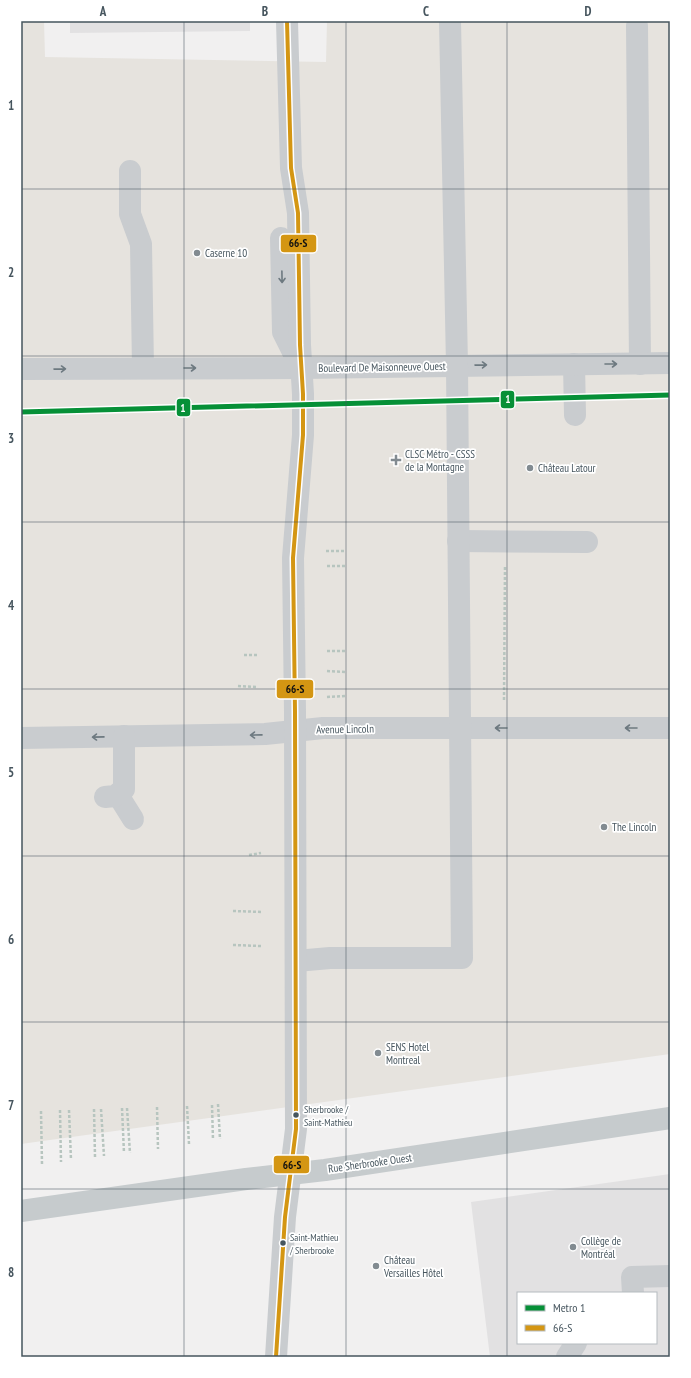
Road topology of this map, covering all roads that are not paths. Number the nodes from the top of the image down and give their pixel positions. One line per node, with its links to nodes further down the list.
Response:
1 (287, 21): 11 (street)
2 (450, 21): 9 (street)
3 (637, 26): 8 (street)
4 (130, 171): 10 (street)
5 (281, 238): 11 (street, one-way to 11)
6 (670, 363): 8 (street, Boulevard De Maisonneuve Ouest)
7 (574, 364): 8 (street, Boulevard De Maisonneuve Ouest, one-way to 8); 9 (street, Boulevard De Maisonneuve Ouest, one-way to 7); 13 (street)
8 (640, 364)
9 (457, 365): 11 (street, Boulevard De Maisonneuve Ouest); 14 (street)
10 (143, 368): 11 (street, Boulevard De Maisonneuve Ouest, one-way to 11); 12 (street, Boulevard De Maisonneuve Ouest, one-way to 10)
11 (302, 368): 18 (street)
12 (21, 369)
13 (575, 415)
14 (458, 541): 15 (street); 16 (street)
15 (587, 542)
16 (460, 728): 17 (street, Avenue Lincoln, one-way to 16); 18 (street, Avenue Lincoln); 22 (street)
17 (670, 728)
18 (295, 731): 19 (street, Avenue Lincoln, one-way to 19); 22 (street)
19 (124, 736): 20 (street, Avenue Lincoln, one-way to 20); 21 (street)
20 (21, 738)
21 (133, 819)
22 (296, 961): 24 (street)
23 (670, 1118): 24 (main road, Rue Sherbrooke Ouest)
24 (290, 1174): 25 (main road, Rue Sherbrooke Ouest); 29 (street)
25 (21, 1211)
26 (670, 1276): 27 (street)
27 (633, 1292)
28 (575, 1344): 30 (street)
29 (276, 1357)
30 (567, 1357)

